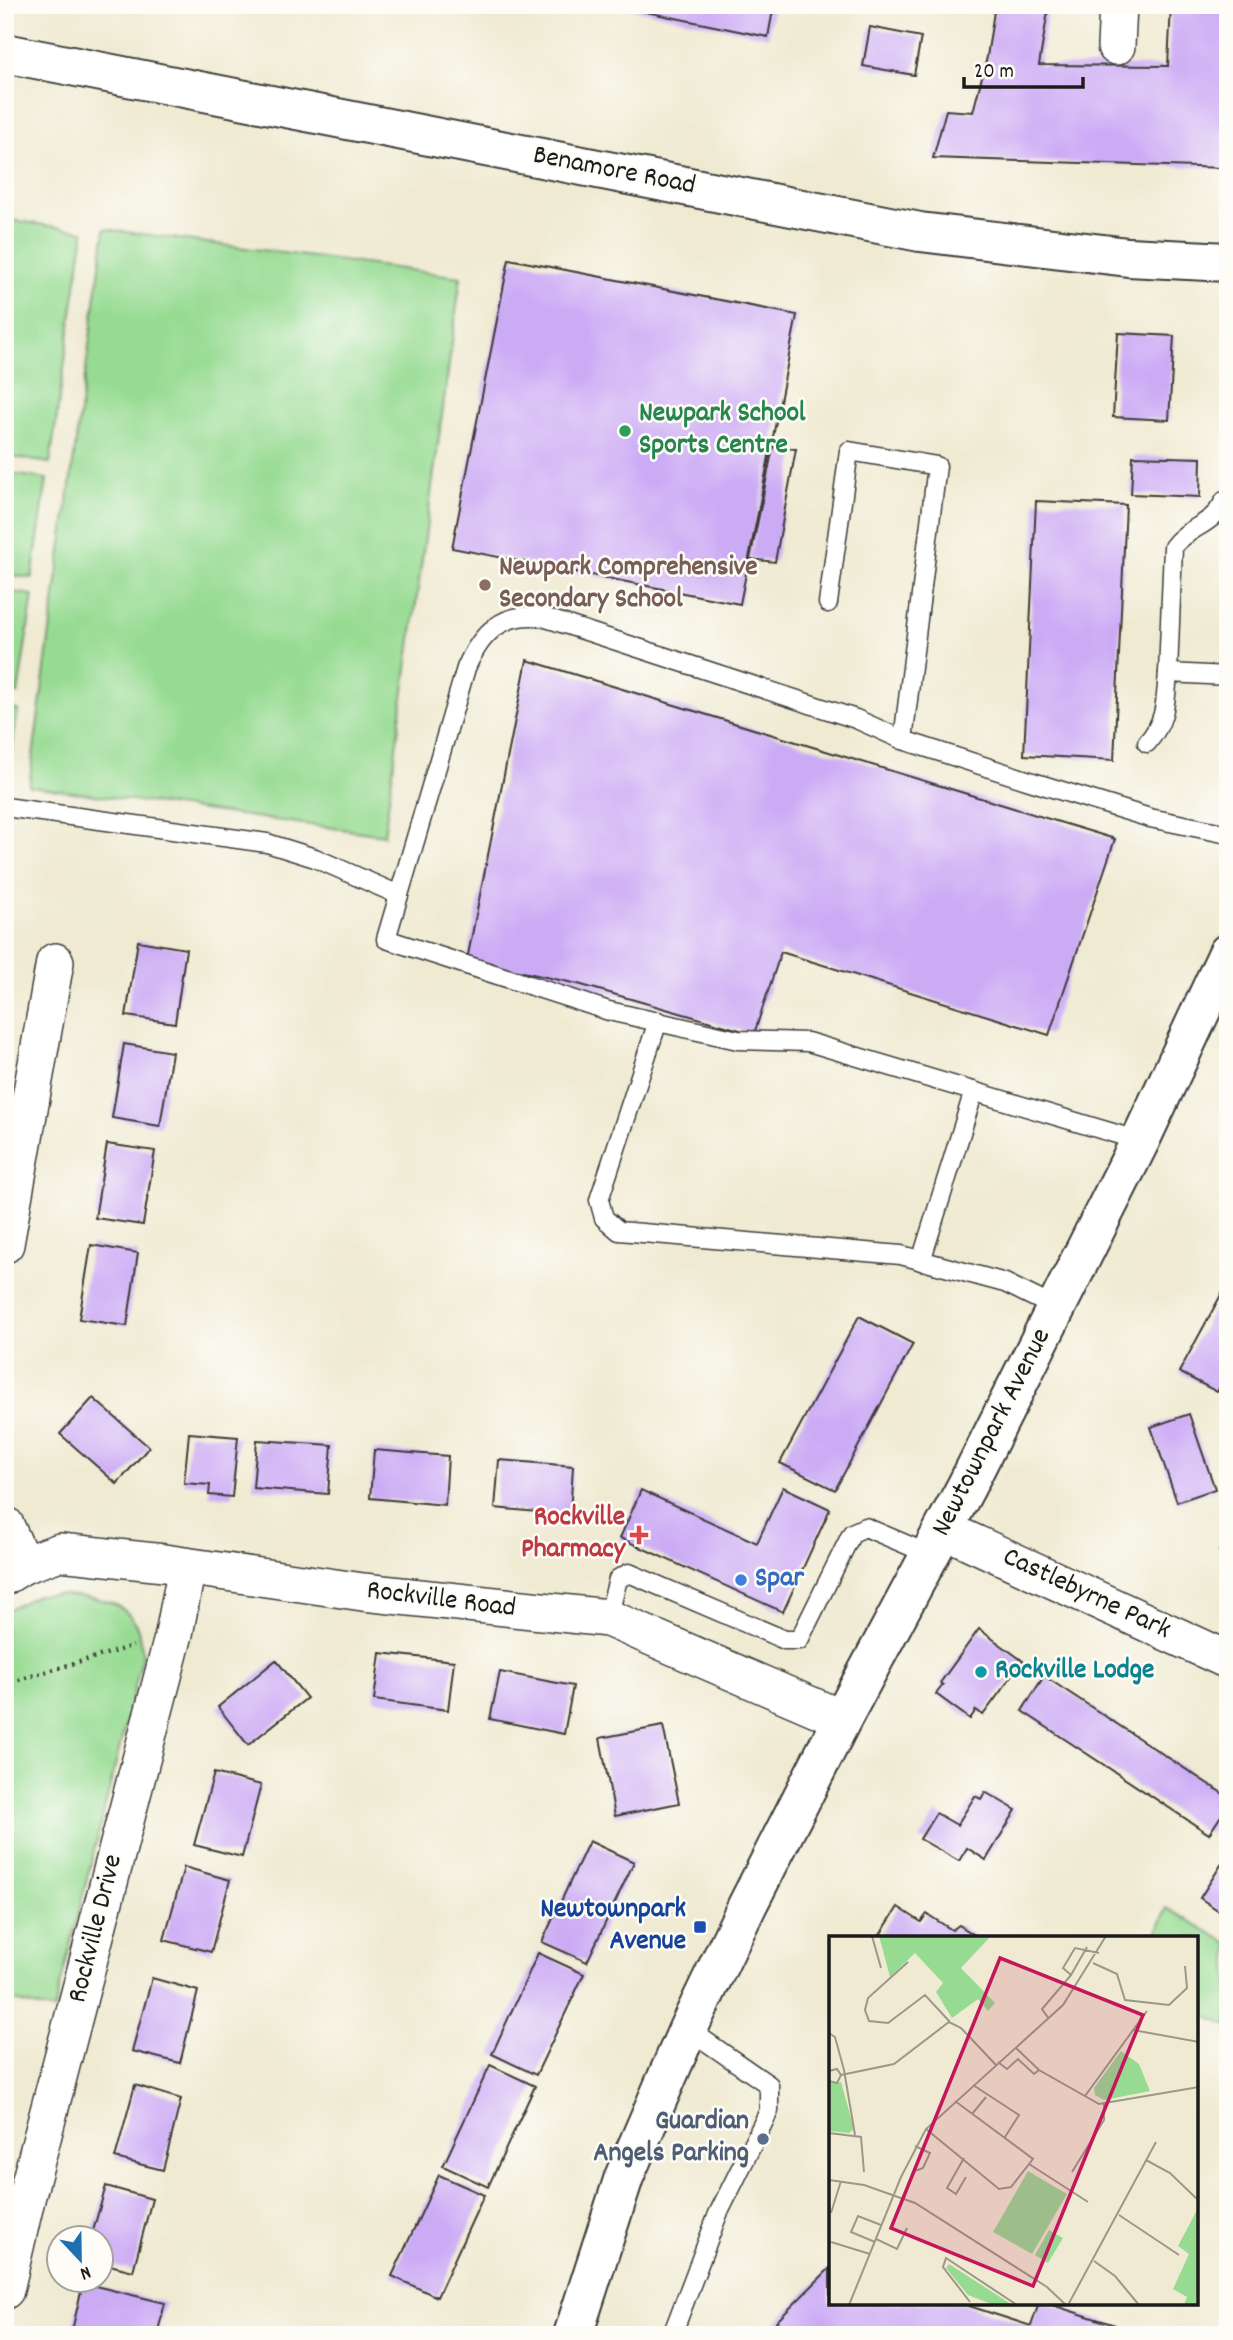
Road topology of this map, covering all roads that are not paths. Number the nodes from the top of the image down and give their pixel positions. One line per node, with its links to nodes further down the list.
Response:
1 (1118, 5): 2 (street)
2 (1116, 46)
3 (5, 53): 4 (main road, Benamore Road)
4 (1228, 262)
5 (1224, 501): 7 (lane)
6 (828, 603): 9 (lane)
7 (1168, 673): 8 (lane); 10 (lane)
8 (1228, 676)
9 (903, 740): 12 (lane); 13 (lane)
10 (1147, 743)
11 (5, 807): 13 (lane)
12 (1228, 834)
13 (399, 895): 16 (lane)
14 (1228, 953): 18 (main road, Newtownpark Avenue)
15 (55, 962): 19 (street)
16 (658, 1021): 17 (lane); 20 (lane)
17 (974, 1091): 18 (lane); 20 (lane)
18 (1140, 1141): 21 (main road, Newtownpark Avenue)
19 (5, 1244)
20 (921, 1261): 21 (lane)
21 (1056, 1308): 23 (main road, Newtownpark Avenue)
22 (5, 1525): 25 (street)
23 (938, 1543): 26 (lane); 27 (street, Castlebyrne Park); 28 (main road, Newtownpark Avenue)
24 (187, 1567): 25 (street, Rockville Road); 26 (street, Rockville Road); 30 (street, Rockville Drive)
25 (14, 1571)
26 (608, 1618): 28 (street, Rockville Road)
27 (1228, 1660)
28 (842, 1718): 29 (main road, Newtownpark Avenue)
29 (688, 2029): 32 (main road, Newtownpark Avenue); 33 (lane)
30 (15, 2200): 31 (street, Rockville Drive)
31 (5, 2290)
32 (573, 2335)
33 (673, 2335)

